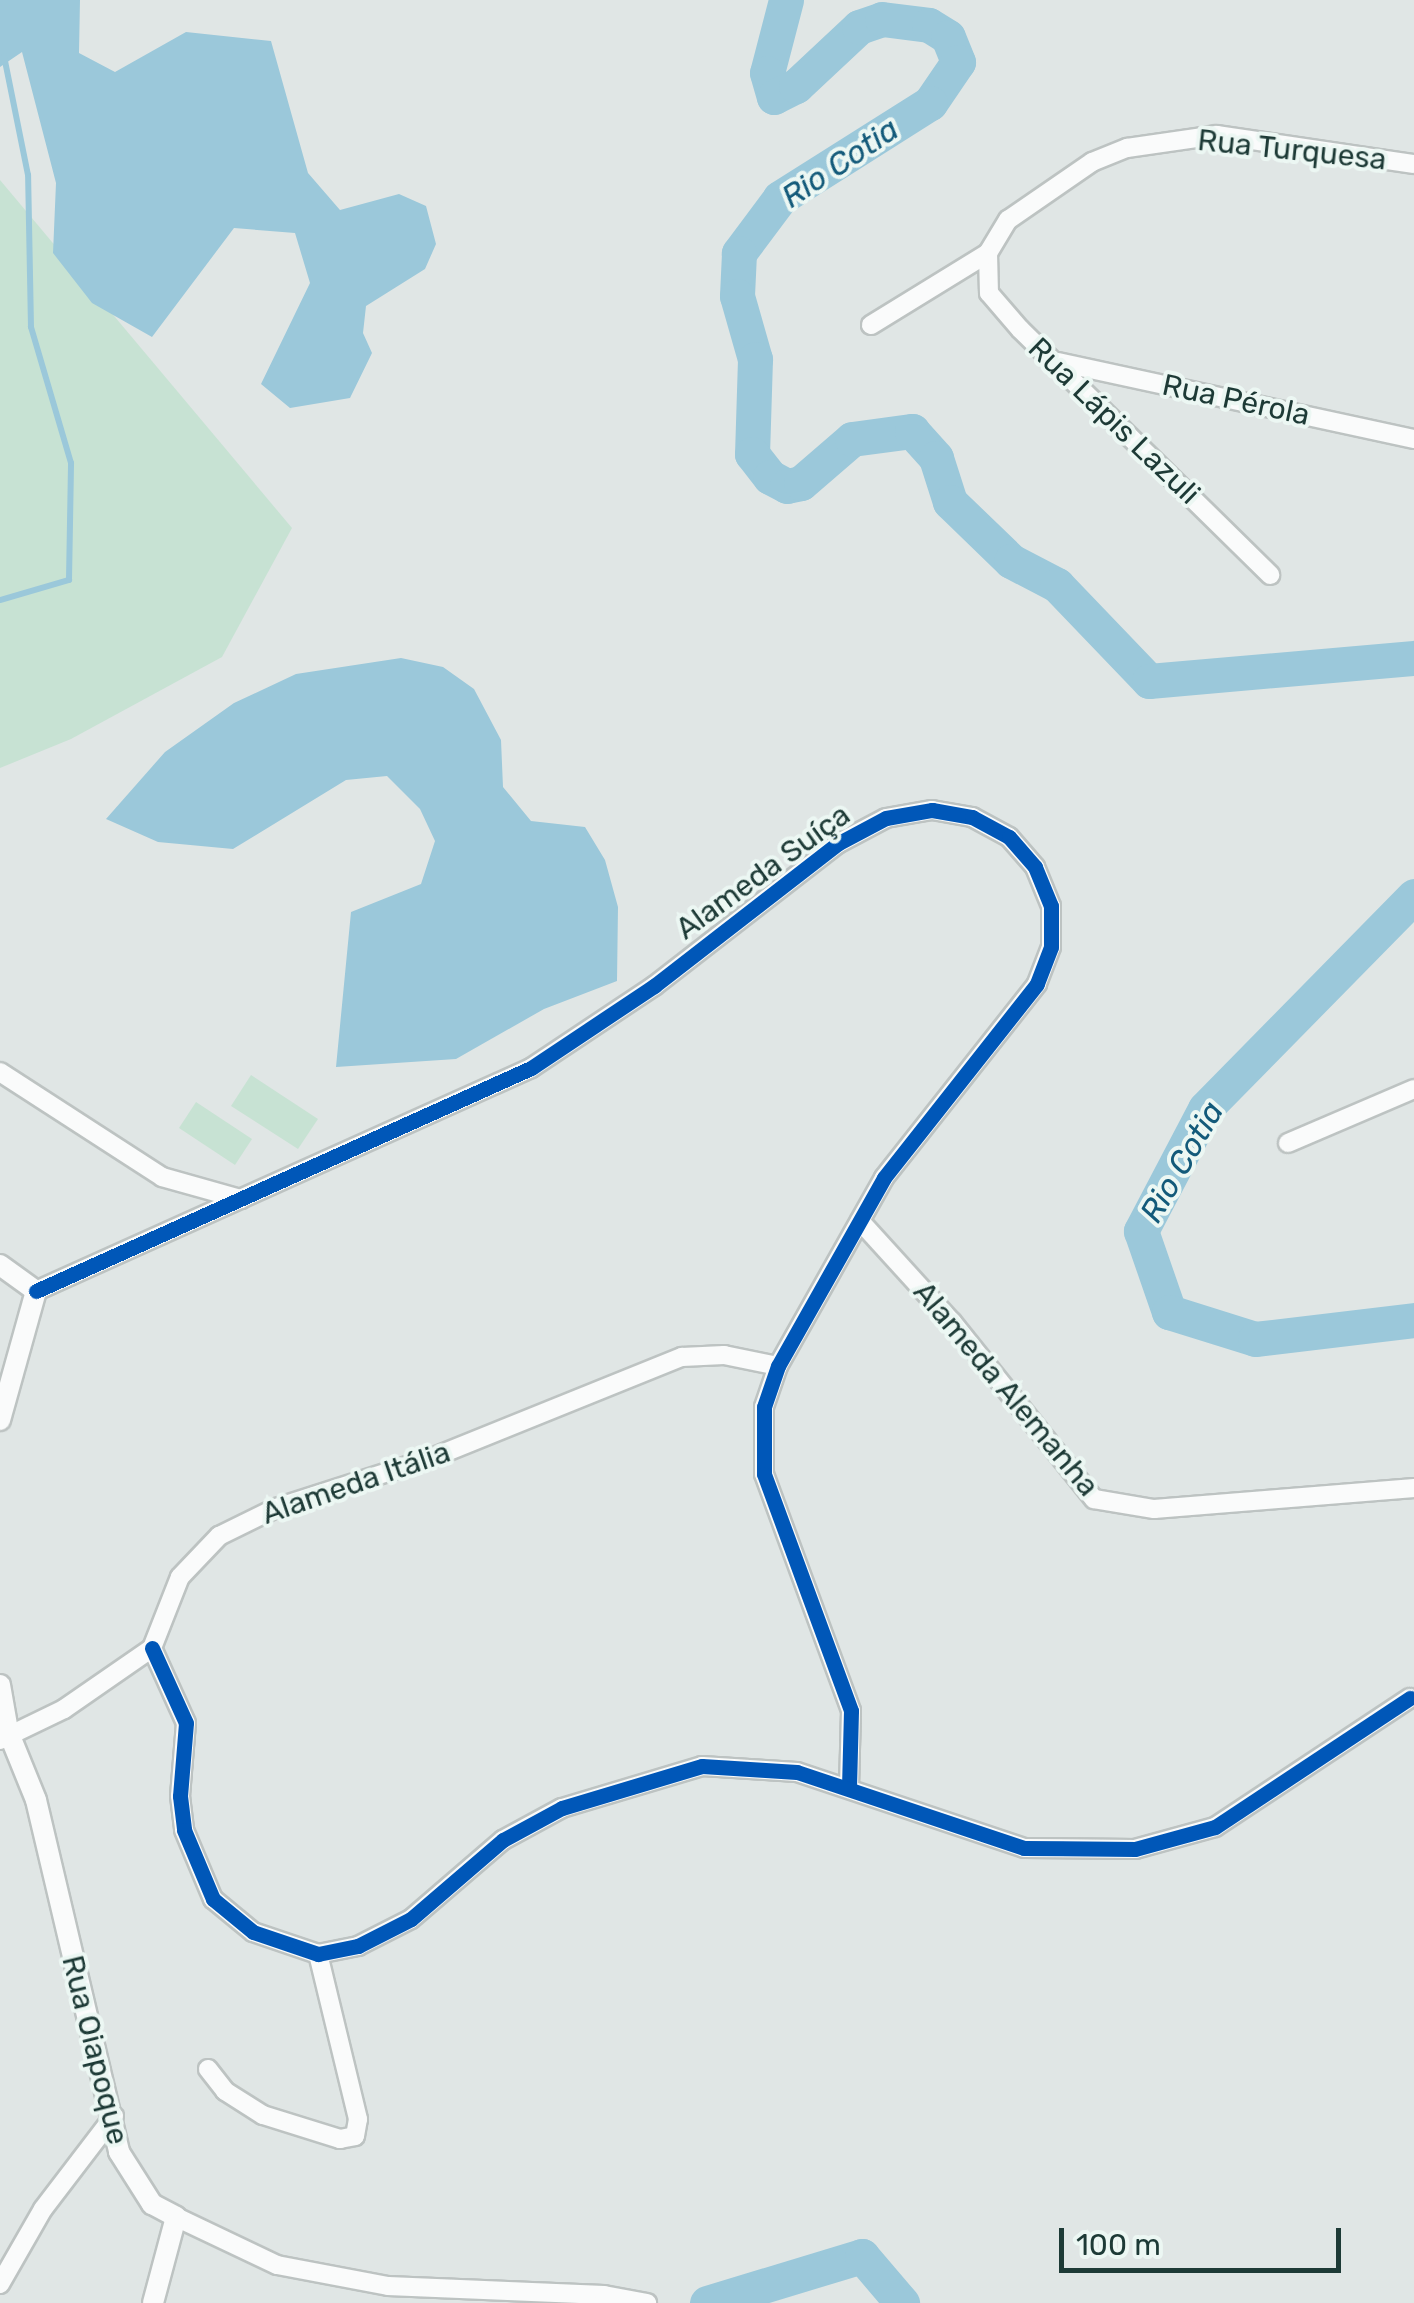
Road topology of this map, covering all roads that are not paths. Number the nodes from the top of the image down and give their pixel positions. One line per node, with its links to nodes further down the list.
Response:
1 (1414, 164): 2 (street, Rua Turquesa)
2 (988, 253): 3 (street, Rua Turquesa); 4 (street, Rua Lápis Lazuli)
3 (871, 325)
4 (1058, 362): 5 (street, Rua Pérola); 6 (street, Rua Lápis Lazuli)
5 (1414, 440)
6 (1270, 575)
7 (0, 1072): 10 (street)
8 (1414, 1089): 9 (street)
9 (1288, 1143)
10 (241, 1199): 11 (street, Alameda Suíça); 13 (street, Alameda Suíça)
11 (860, 1222): 14 (street, Alameda Suíça); 16 (street, Alameda Alemanha)
12 (0, 1265): 13 (street)
13 (36, 1290): 15 (street)
14 (778, 1366): 17 (street, Alameda Itália); 21 (street, Alameda Suíça)
15 (0, 1420)
16 (1414, 1488)
17 (152, 1648): 20 (street); 22 (street)
18 (0, 1684): 20 (street, Rua Oiapoque)
19 (1410, 1698): 21 (street)
20 (4, 1736): 24 (street, Rua Oiapoque)
21 (849, 1786): 22 (street)
22 (318, 1954): 23 (street)
23 (208, 2069)
24 (114, 2116): 25 (street, Rua Oiapoque); 26 (street)
25 (176, 2217): 27 (street, Rua Oiapoque); 28 (street)
26 (0, 2284)
27 (646, 2302)
28 (153, 2303)

